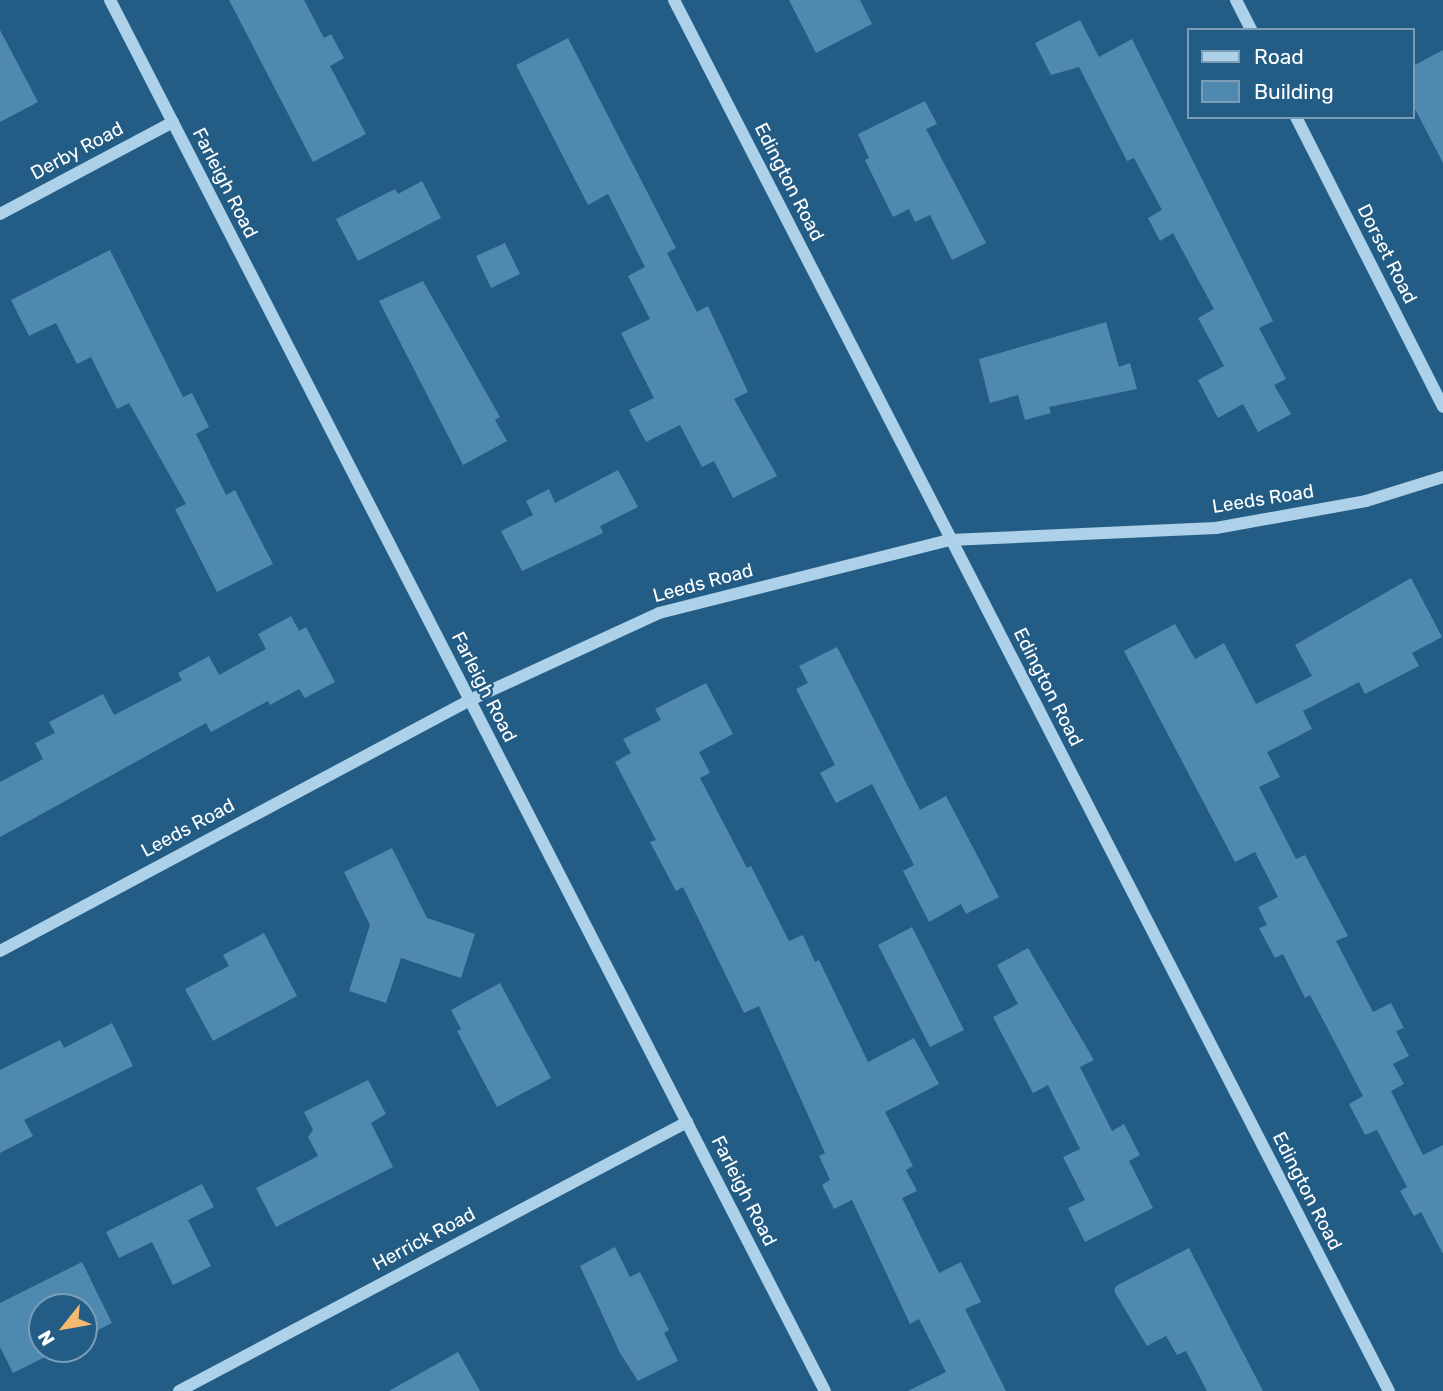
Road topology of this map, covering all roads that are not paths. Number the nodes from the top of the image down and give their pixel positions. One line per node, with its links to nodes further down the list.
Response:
1 (110, 0): 6 (street, Farleigh Road)
2 (674, 0): 10 (street, Edington Road)
3 (1236, 0): 4 (street)
4 (1250, 28)
5 (1297, 119): 8 (street, Dorset Road)
6 (173, 122): 7 (street, Derby Road); 11 (street, Farleigh Road)
7 (0, 214)
8 (1443, 407)
9 (1443, 477): 10 (street, Leeds Road)
10 (950, 540): 11 (street, Leeds Road); 16 (street, Edington Road)
11 (470, 700): 12 (street, Leeds Road); 13 (street, Farleigh Road)
12 (0, 951)
13 (687, 1122): 14 (street, Herrick Road); 15 (street, Farleigh Road)
14 (178, 1391)
15 (825, 1391)
16 (1389, 1391)

